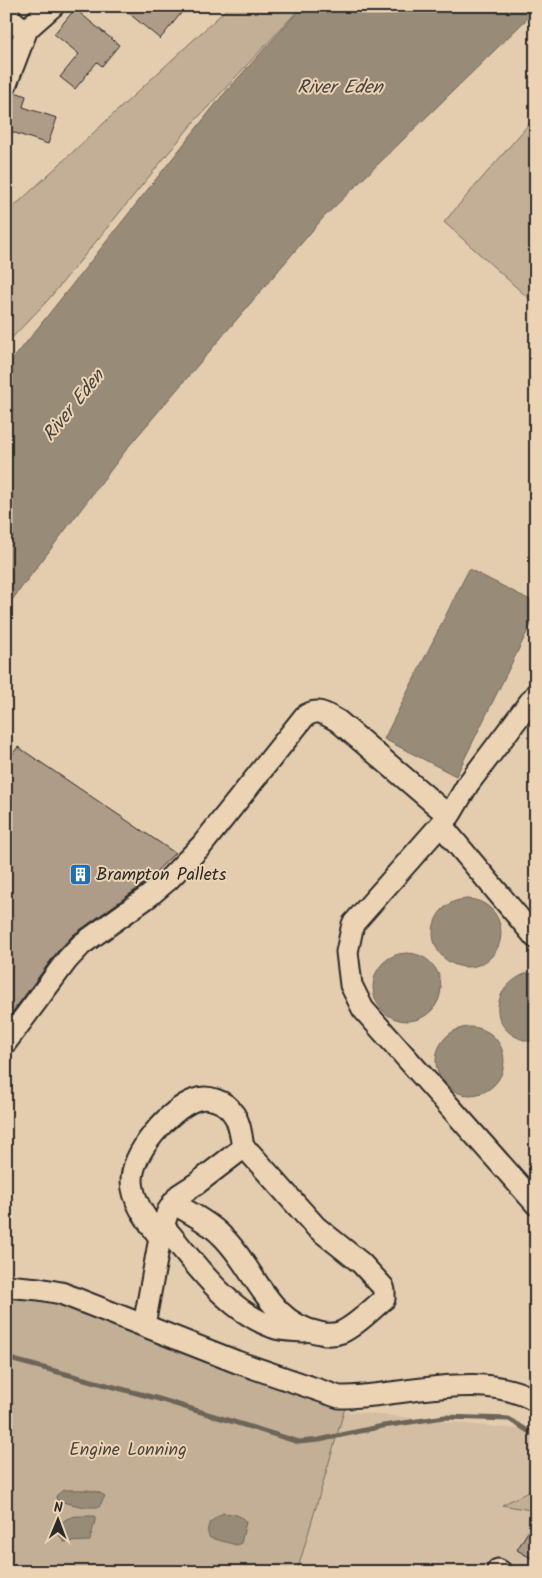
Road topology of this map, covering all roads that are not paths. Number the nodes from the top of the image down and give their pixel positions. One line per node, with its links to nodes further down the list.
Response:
1 (53, 6): 3 (street)
2 (6, 10): 3 (street)
3 (27, 29): 4 (street)
4 (6, 84)
5 (536, 694): 6 (street)
6 (445, 821): 7 (street); 8 (street); 11 (street)
7 (536, 938)
8 (6, 1042)
9 (243, 1148): 10 (street); 12 (street); 15 (street)
10 (172, 1203): 12 (street); 15 (street)
11 (536, 1204)
12 (162, 1232): 14 (street); 15 (street)
13 (6, 1286): 14 (street)
14 (144, 1325): 16 (street)
15 (310, 1332)
16 (536, 1401)

